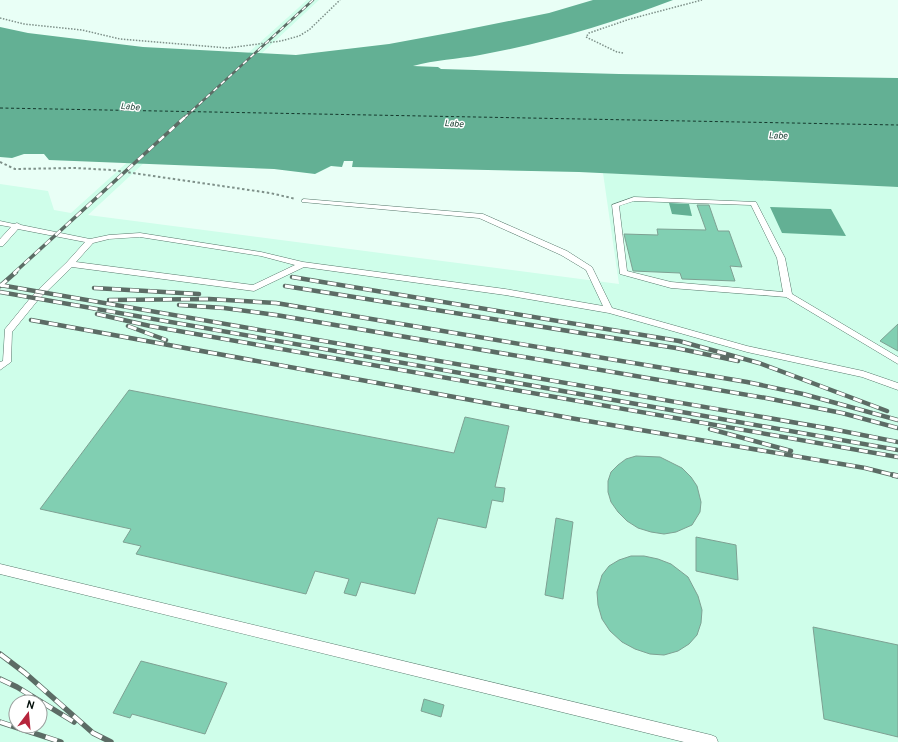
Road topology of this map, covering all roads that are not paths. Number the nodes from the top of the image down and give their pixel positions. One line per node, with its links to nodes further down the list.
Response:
1 (304, 201): 9 (lane)
2 (0, 222): 3 (lane)
3 (17, 225): 4 (lane); 5 (lane)
4 (90, 241): 6 (lane); 7 (lane)
5 (0, 244)
6 (70, 264): 7 (lane); 11 (lane)
7 (303, 264): 9 (lane)
8 (788, 296): 8 (lane); 10 (lane)
9 (609, 310): 12 (lane)
10 (898, 361)
11 (0, 367)
12 (898, 387)
13 (0, 569): 14 (lane)
14 (711, 742)

